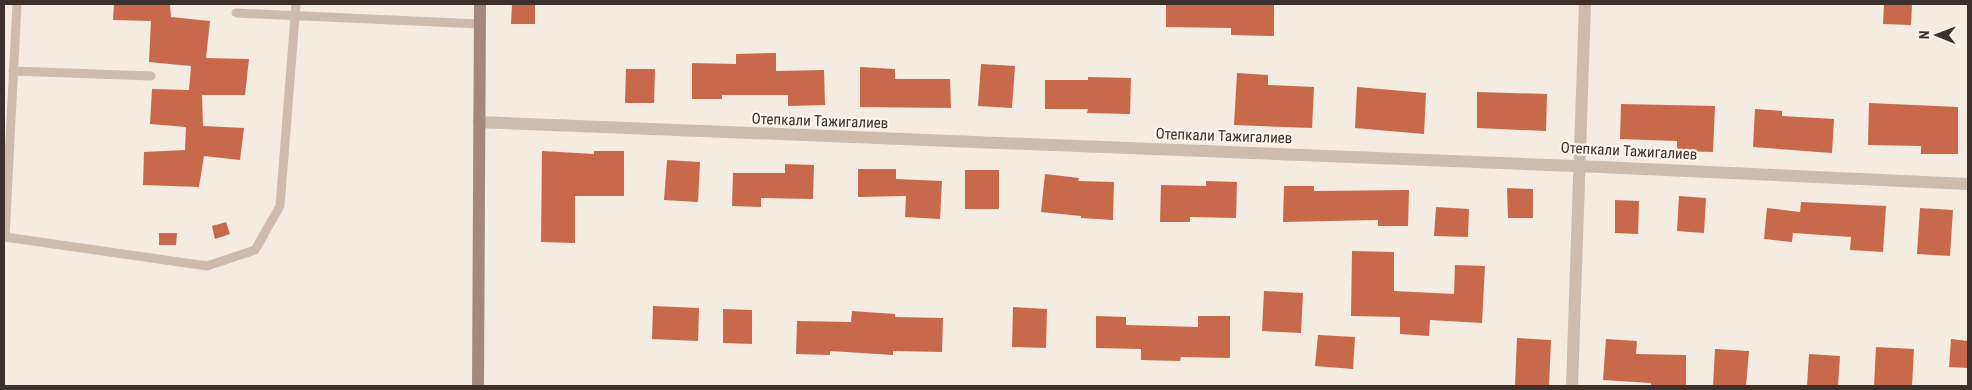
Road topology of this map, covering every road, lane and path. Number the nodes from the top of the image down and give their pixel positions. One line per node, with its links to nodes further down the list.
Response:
1 (17, 4): 8 (lane)
2 (296, 4): 6 (lane)
3 (480, 4): 7 (main road)
4 (1585, 4): 11 (street)
5 (236, 13): 6 (lane)
6 (296, 16): 7 (lane); 8 (lane)
7 (480, 24): 10 (main road)
8 (14, 71): 9 (lane)
9 (151, 76)
10 (479, 122): 11 (street, Отепкали Тажигалиев); 13 (main road)
11 (1580, 164): 12 (street, Отепкали Тажигалиев); 14 (street)
12 (1968, 184)
13 (478, 386)
14 (1572, 386)

